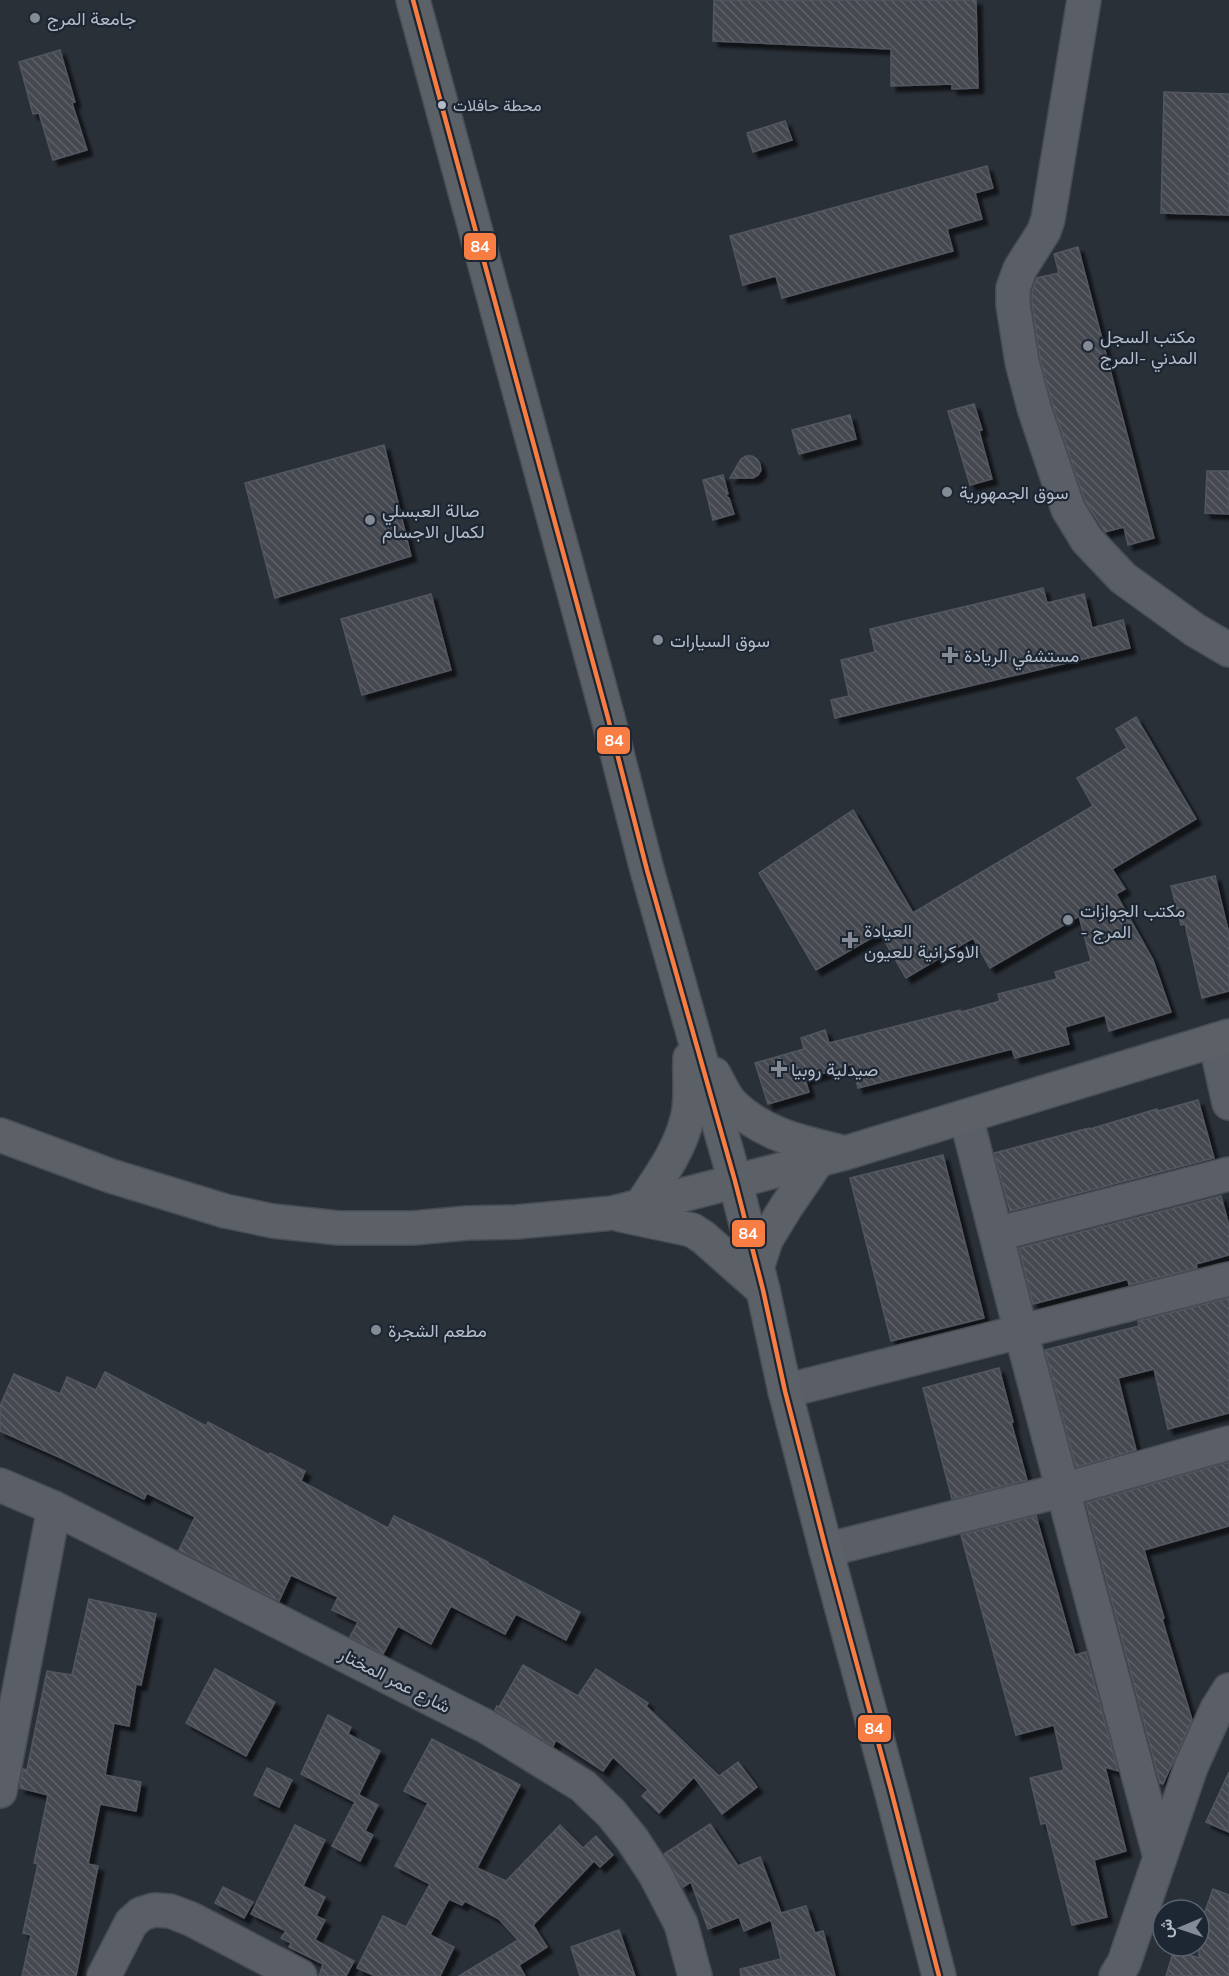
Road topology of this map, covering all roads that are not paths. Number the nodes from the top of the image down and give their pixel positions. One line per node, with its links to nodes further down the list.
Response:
1 (413, 0): 4 (main road)
2 (1084, 0): 3 (street)
3 (1229, 650)
4 (694, 1034): 9 (main road); 11 (main road); 12 (main road)
5 (1222, 1038): 6 (street); 7 (main road)
6 (1229, 1103)
7 (966, 1117): 9 (main road); 13 (street)
8 (0, 1135): 12 (main road)
9 (832, 1156): 11 (main road); 14 (main road)
10 (1229, 1174): 13 (street)
11 (735, 1181): 12 (main road); 14 (main road)
12 (626, 1210): 14 (main road)
13 (997, 1234): 16 (street)
14 (760, 1279): 17 (main road)
15 (1229, 1279): 16 (street)
16 (1021, 1332): 17 (street); 20 (street)
17 (785, 1391): 22 (main road)
18 (1229, 1443): 20 (street)
19 (0, 1485): 21 (street, شارع عمر المختار)
20 (1063, 1490): 22 (street); 25 (street)
21 (54, 1508): 24 (street); 28 (street, شارع عمر المختار)
22 (826, 1550): 29 (main road)
23 (1229, 1690): 25 (street)
24 (0, 1791)
25 (1160, 1857): 30 (street)
26 (104, 1976): 27 (street)
27 (300, 1976)
28 (695, 1976)
29 (939, 1976)
30 (1116, 1976)

